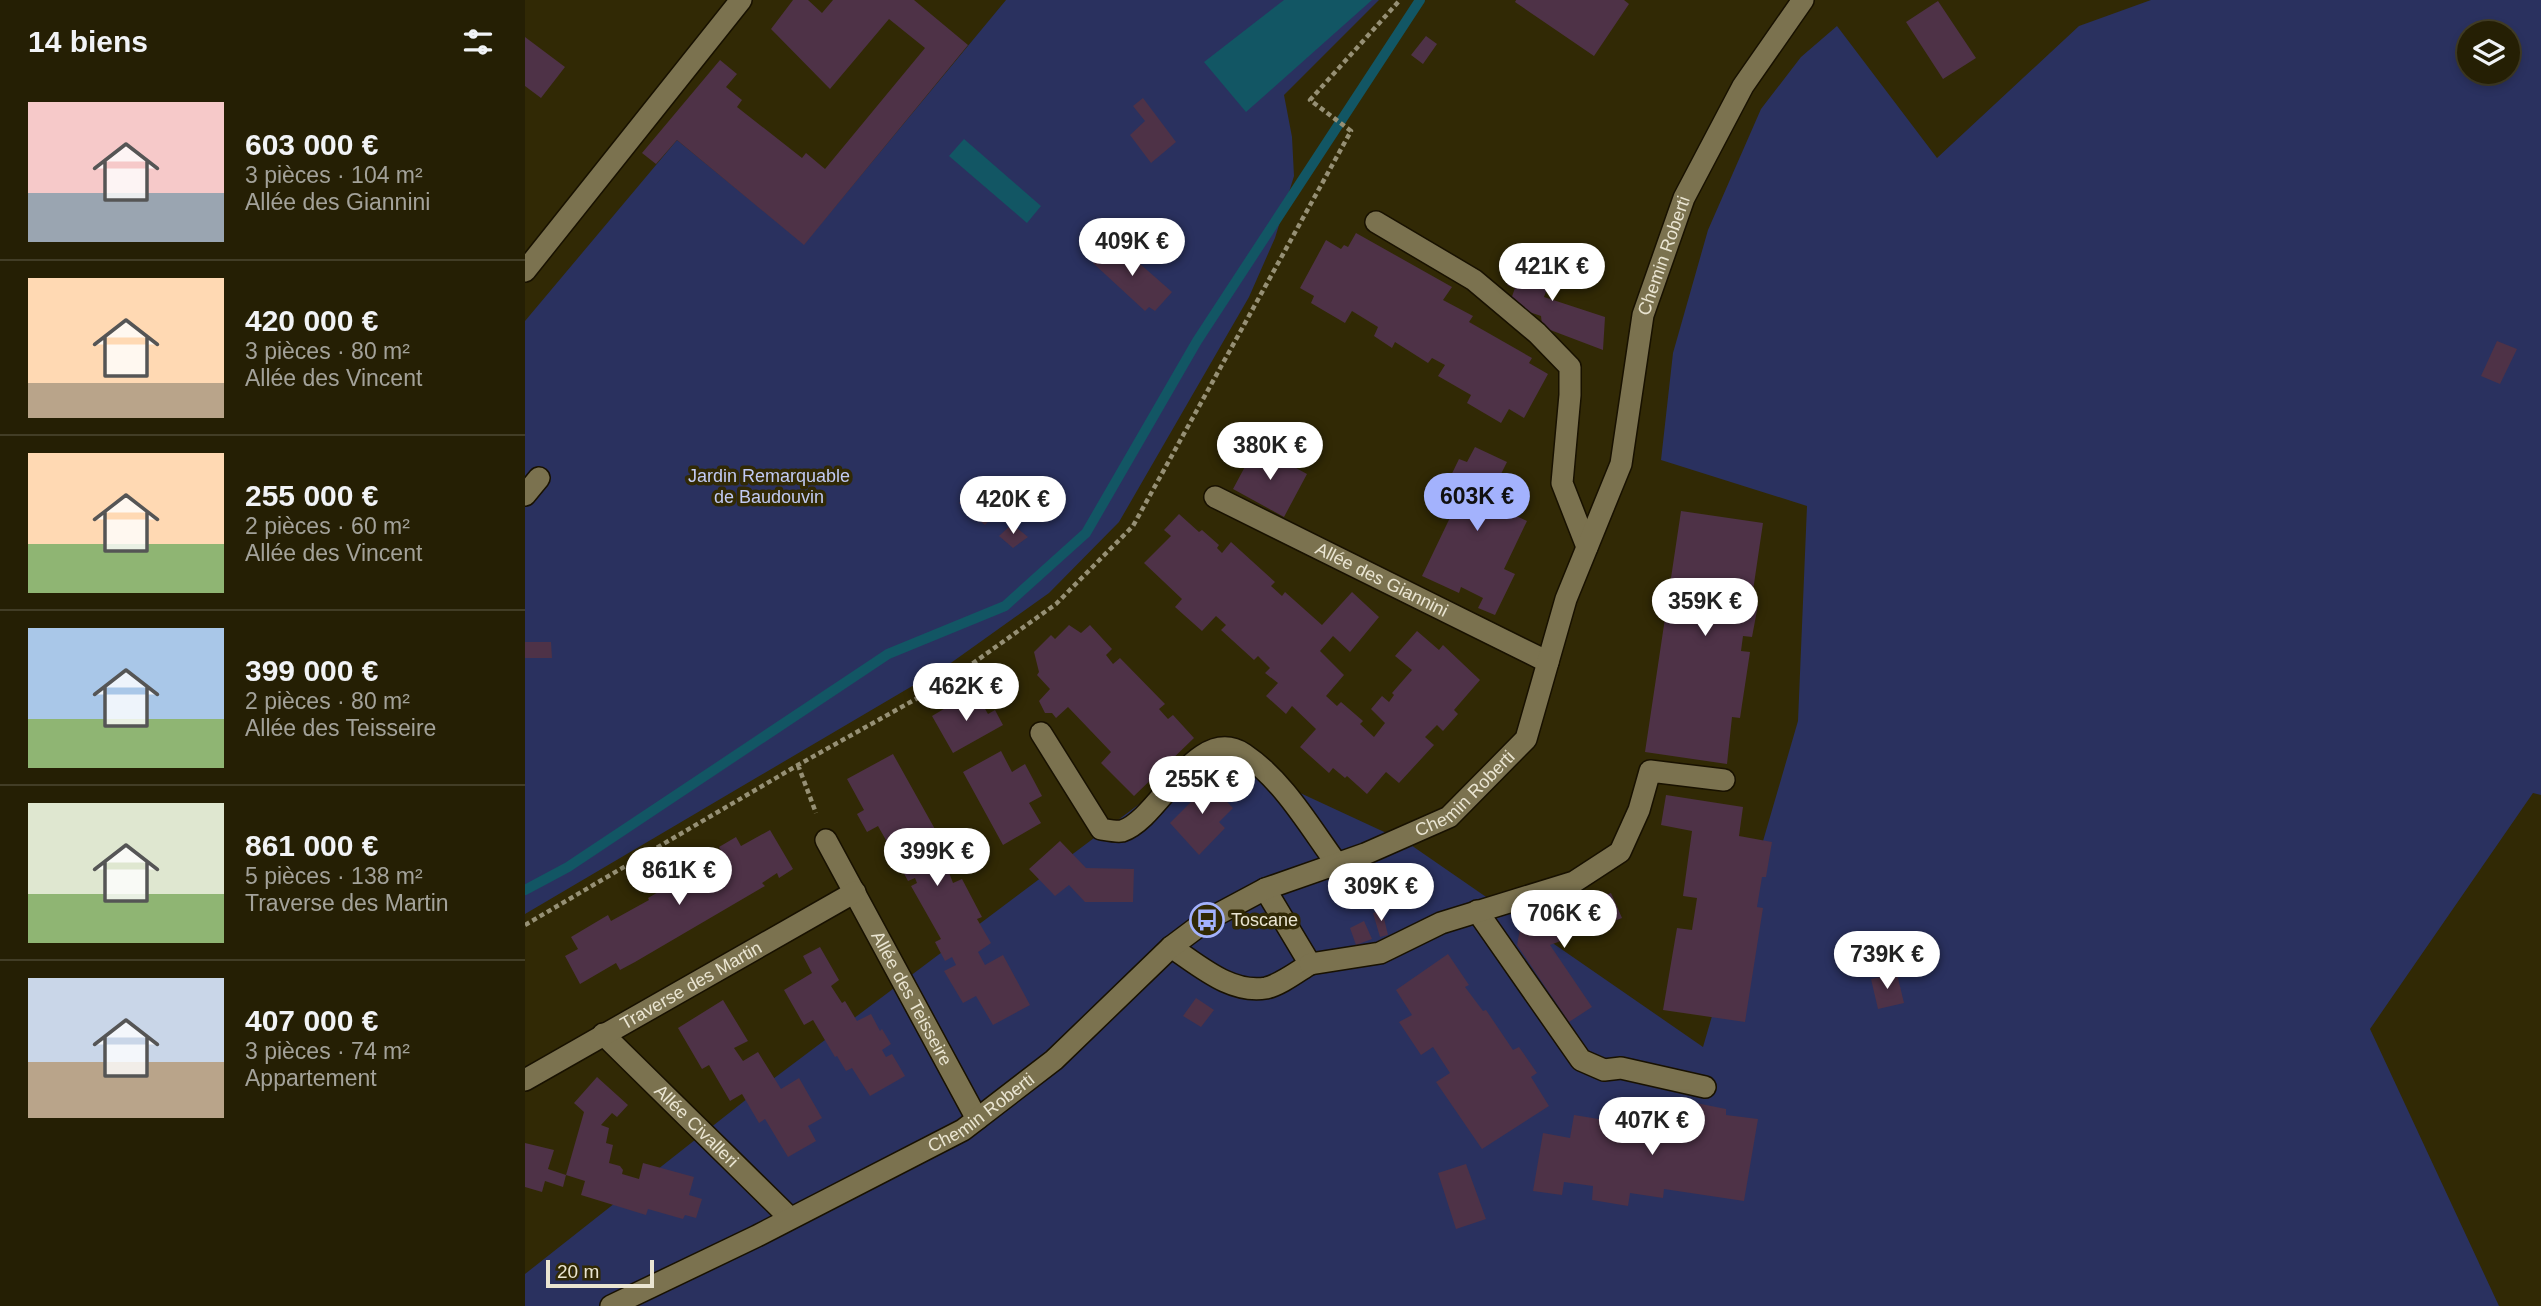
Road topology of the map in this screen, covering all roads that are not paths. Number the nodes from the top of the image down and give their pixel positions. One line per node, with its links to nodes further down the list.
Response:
1 (741, 0): 4 (street)
2 (1803, 0): 8 (street, Chemin Roberti)
3 (1375, 222): 8 (street)
4 (525, 271)
5 (540, 478): 6 (street)
6 (525, 495)
7 (1215, 498): 9 (street, Allée des Giannini)
8 (1587, 547): 9 (street, Chemin Roberti)
9 (1548, 662): 13 (street, Chemin Roberti)
10 (1041, 733): 13 (street)
11 (1724, 780): 16 (street)
12 (826, 840): 15 (street, Allée des Teisseire)
13 (1337, 864): 14 (street, Chemin Roberti)
14 (1265, 889): 17 (street, Chemin Roberti); 18 (street)
15 (855, 892): 19 (street, Traverse des Martin); 22 (street, Allée des Teisseire)
16 (1477, 911): 18 (street); 21 (street)
17 (1171, 947): 18 (street); 22 (street, Chemin Roberti)
18 (1310, 964)
19 (603, 1034): 20 (street, Traverse des Martin); 23 (street, Allée Civalleri)
20 (525, 1080)
21 (1705, 1087)
22 (978, 1119): 23 (street, Chemin Roberti)
23 (790, 1218): 24 (street, Chemin Roberti)
24 (611, 1306)

